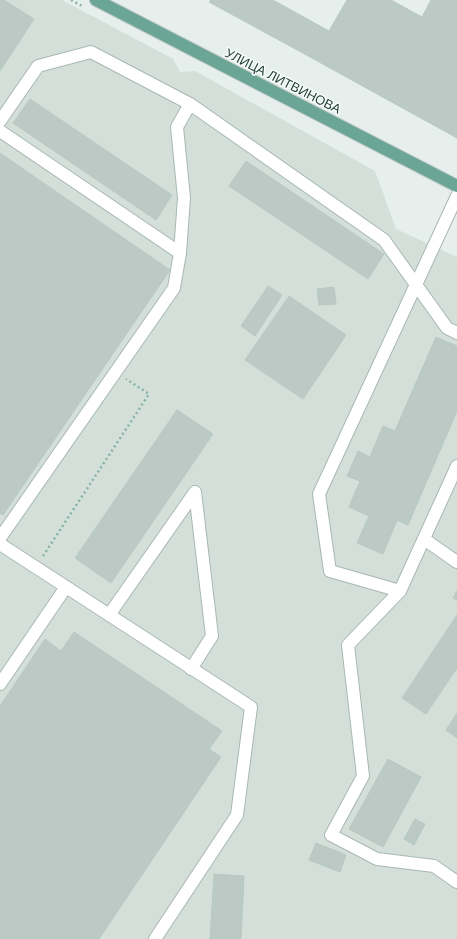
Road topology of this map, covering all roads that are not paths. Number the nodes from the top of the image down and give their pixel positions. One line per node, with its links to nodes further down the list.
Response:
1 (96, 0): 5 (main road, УЛИЦА ЛИТВИНОВА)
2 (190, 104): 3 (lane); 7 (lane); 8 (lane)
3 (0, 121)
4 (0, 131): 7 (lane)
5 (457, 186)
6 (457, 196): 8 (lane)
7 (180, 253): 11 (lane)
8 (416, 284): 9 (lane); 16 (lane)
9 (457, 333)
10 (457, 466): 12 (lane)
11 (0, 538)
12 (424, 538): 14 (lane); 16 (lane)
13 (0, 544): 15 (lane)
14 (457, 562)
15 (66, 587): 17 (lane); 19 (lane)
16 (400, 591): 20 (lane)
17 (109, 615): 18 (lane); 18 (lane)
18 (191, 669): 21 (lane)
19 (0, 684)
20 (457, 882)
21 (155, 939)

